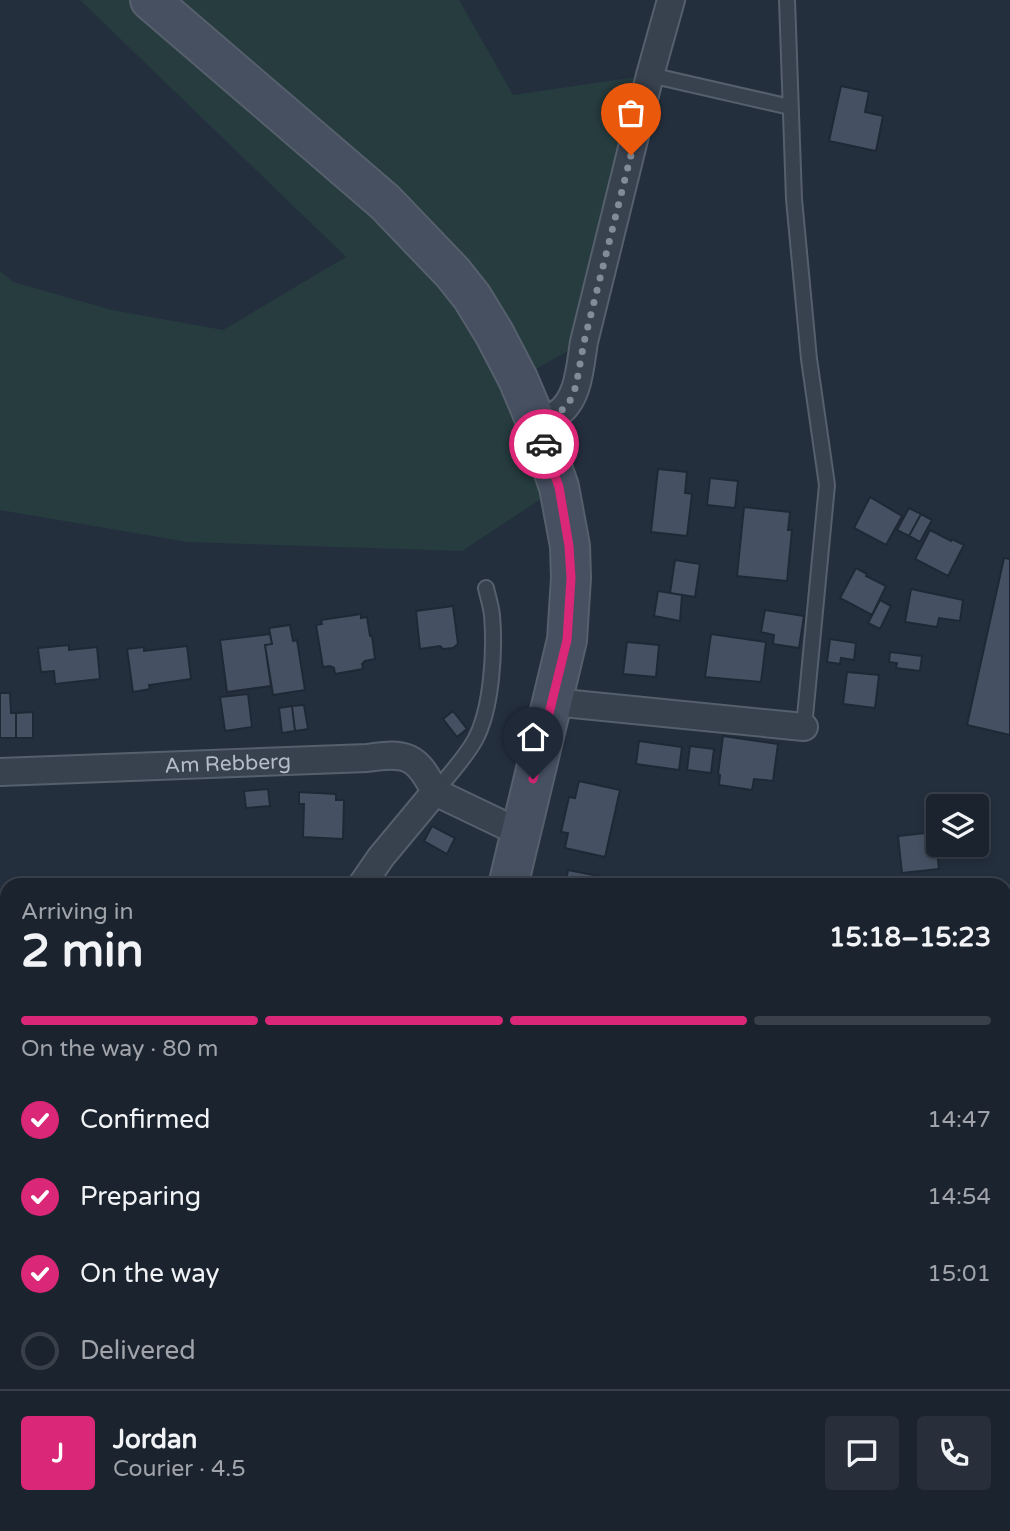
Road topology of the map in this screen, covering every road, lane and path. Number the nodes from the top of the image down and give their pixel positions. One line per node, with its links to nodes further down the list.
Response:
1 (150, 0): 6 (main road)
2 (671, 0): 4 (street)
3 (787, 0): 5 (lane)
4 (650, 75): 5 (lane); 6 (street)
5 (790, 107): 9 (lane)
6 (537, 424): 8 (main road)
7 (486, 589): 11 (lane)
8 (553, 702): 9 (street); 12 (main road)
9 (804, 727)
10 (0, 772): 11 (street, Am Rebberg)
11 (435, 792): 12 (street); 13 (street)
12 (520, 831): 14 (main road)
13 (367, 878)
14 (510, 878)

